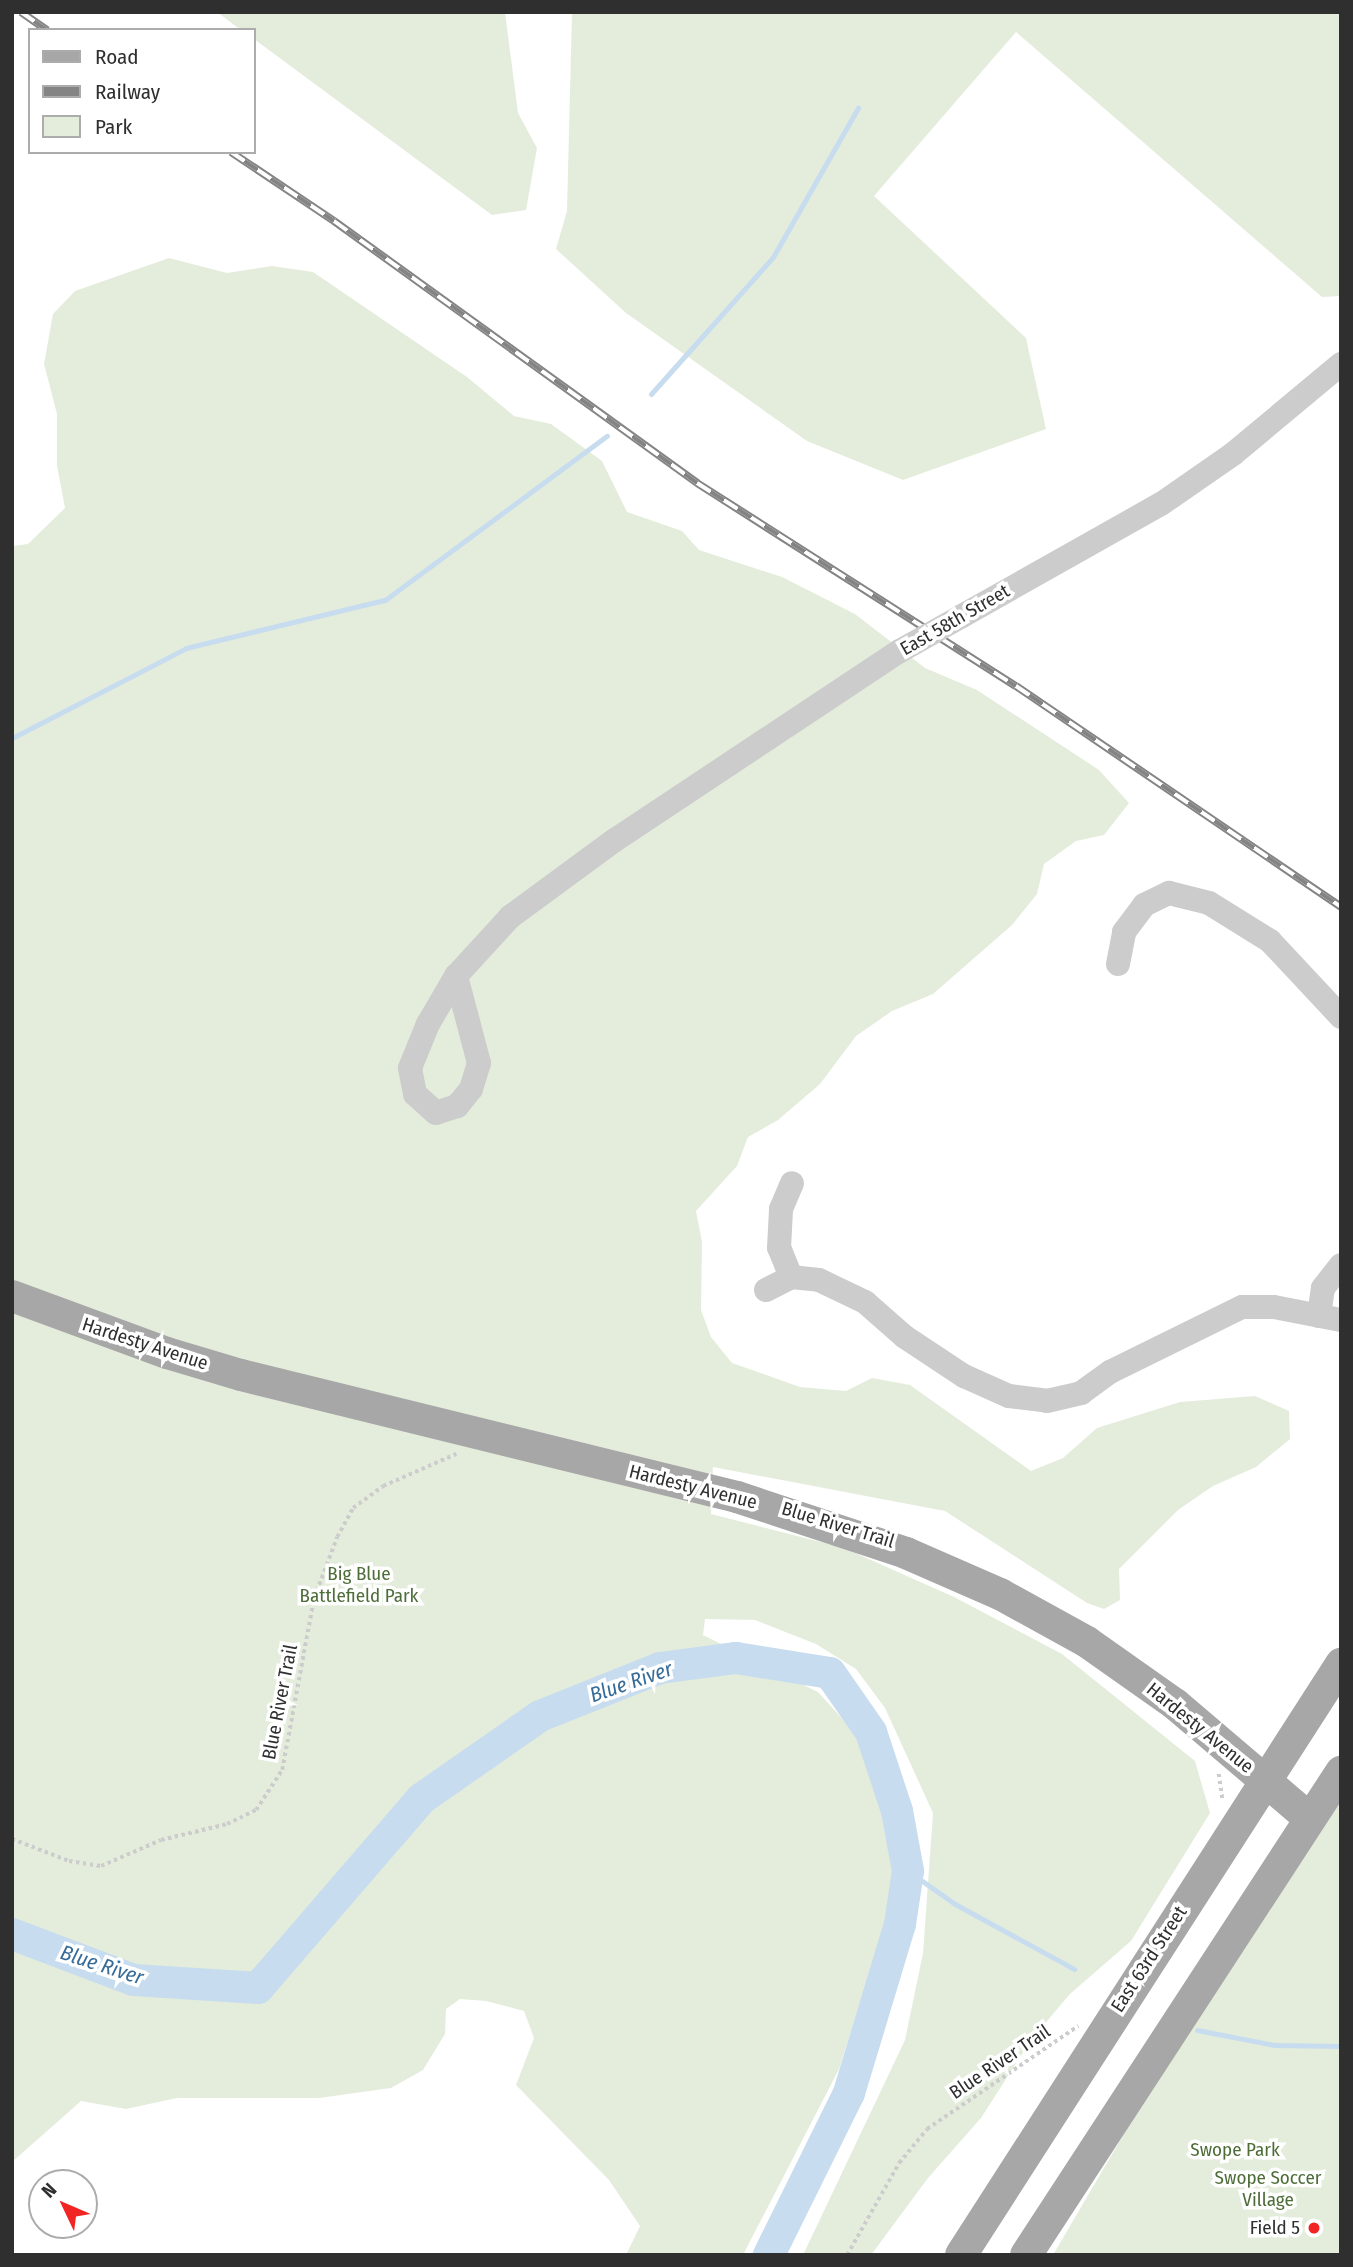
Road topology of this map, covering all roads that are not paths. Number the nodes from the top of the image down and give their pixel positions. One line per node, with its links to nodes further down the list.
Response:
1 (1341, 364): 3 (street, East 58th Street, bridge)
2 (1118, 964): 4 (street)
3 (456, 976): 3 (street, East 58th Street)
4 (1341, 1017)
5 (792, 1183): 7 (street)
6 (1341, 1265): 10 (street)
7 (791, 1277): 8 (street); 10 (street)
8 (766, 1290)
9 (12, 1296): 13 (main road, Hardesty Avenue)
10 (1330, 1318)
11 (1341, 1664): 13 (main road, East 63rd Street)
12 (1341, 1772): 14 (main road)
13 (1265, 1780): 14 (main road, Hardesty Avenue); 15 (main road, East 63rd Street)
14 (1309, 1818): 16 (main road)
15 (961, 2255)
16 (1026, 2255)

